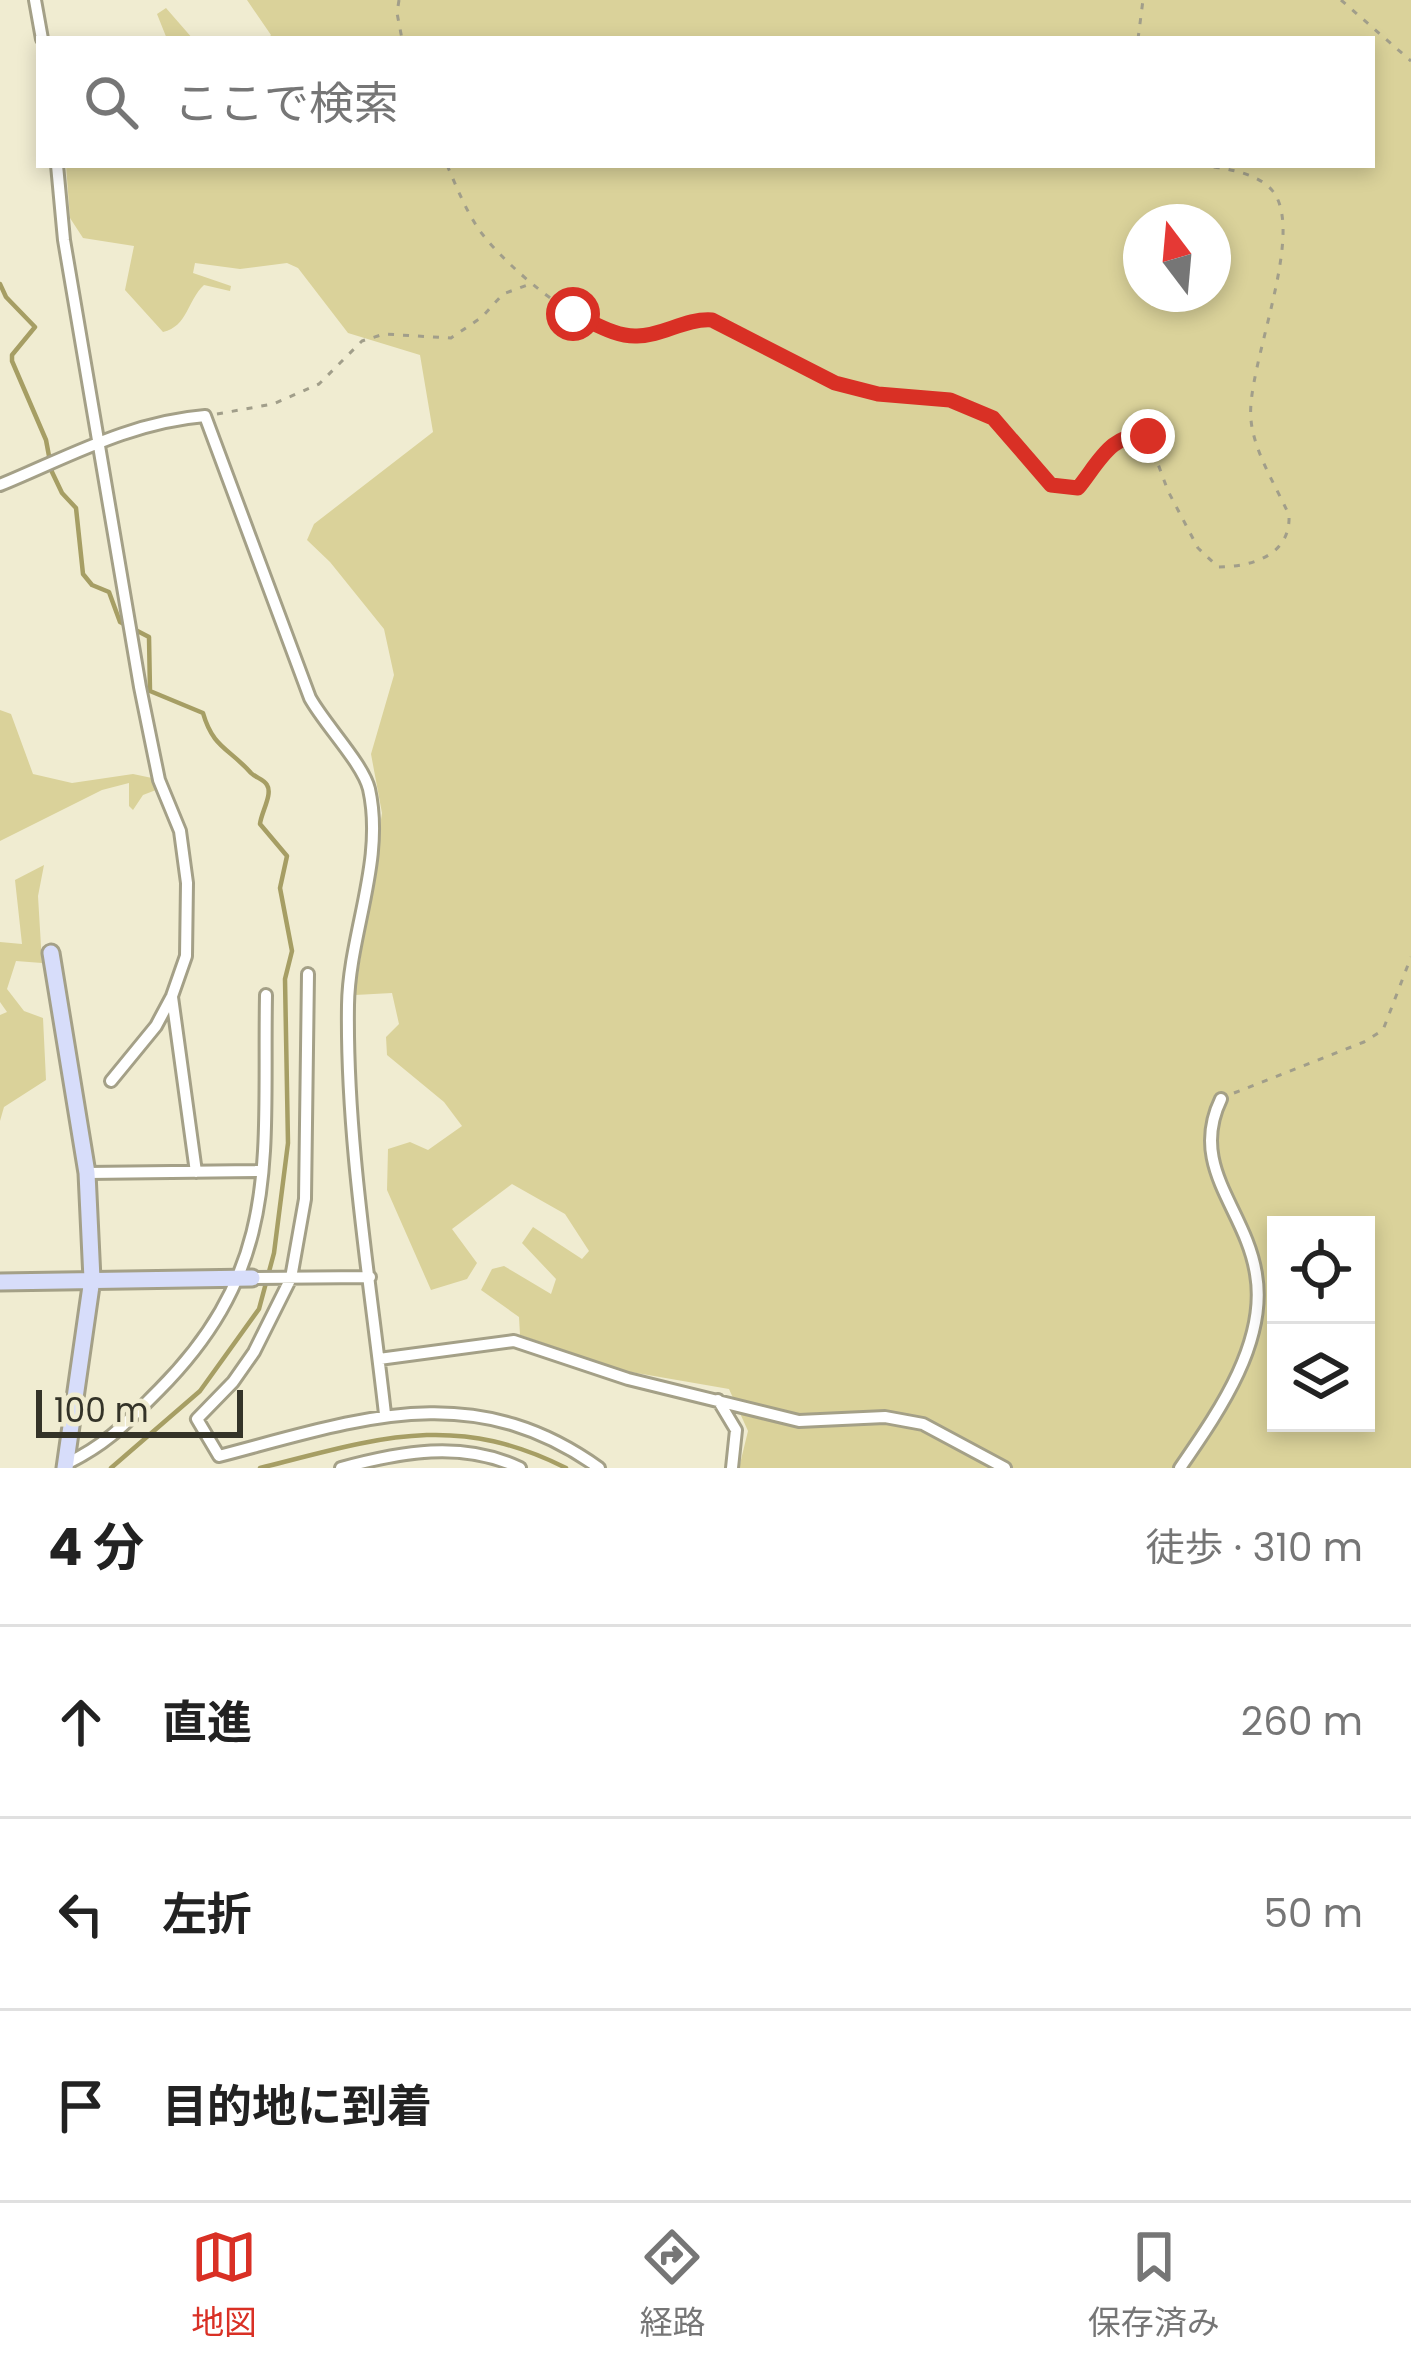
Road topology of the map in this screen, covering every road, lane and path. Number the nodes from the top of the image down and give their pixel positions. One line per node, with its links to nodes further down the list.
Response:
1 (35, 0): 5 (street)
2 (399, 0): 6 (path)
3 (1143, 0): 7 (path)
4 (1341, 0): 8 (path)
5 (41, 36)
6 (401, 36)
7 (1138, 36)
8 (1411, 61)
9 (57, 168): 14 (street)
10 (448, 168): 12 (path)
11 (1221, 168): 12 (path)
12 (532, 284): 13 (path)
13 (205, 416): 14 (street); 26 (street)
14 (97, 442): 15 (street); 20 (street)
15 (0, 484)
16 (51, 953): 25 (street)
17 (1411, 957): 22 (path)
18 (308, 974): 28 (street)
19 (266, 995): 23 (street)
20 (172, 996): 21 (street); 24 (street)
21 (111, 1081)
22 (1221, 1099): 40 (street)
23 (262, 1171): 24 (street); 27 (street)
24 (196, 1172): 25 (street)
25 (87, 1173): 29 (street)
26 (370, 1277): 28 (street); 31 (street)
27 (246, 1278): 28 (street); 29 (street); 34 (street)
28 (286, 1278): 33 (street)
29 (92, 1279): 30 (street); 34 (street)
30 (0, 1282)
31 (379, 1359): 32 (street); 33 (street)
32 (718, 1400): 38 (street); 39 (street)
33 (386, 1414): 37 (street)
34 (65, 1466)
35 (341, 1468): 36 (street)
36 (520, 1468)
37 (598, 1468)
38 (733, 1468)
39 (1004, 1468)
40 (1180, 1468)

